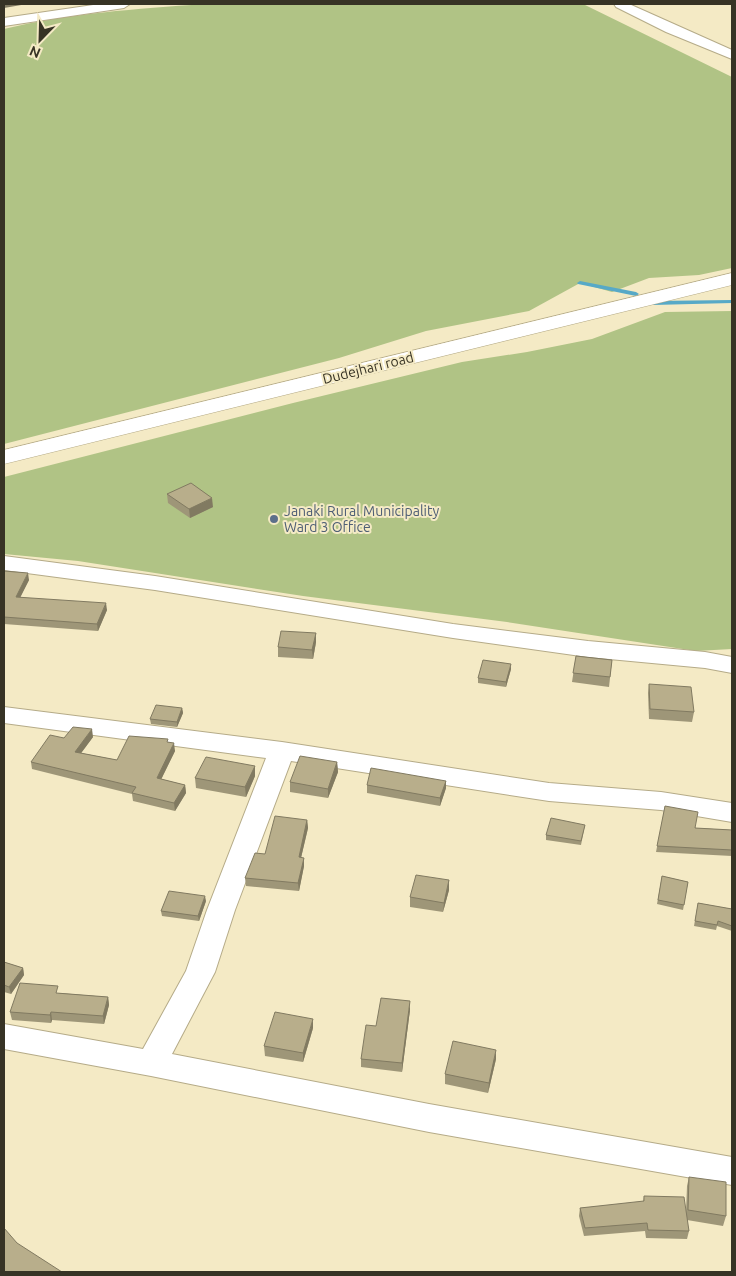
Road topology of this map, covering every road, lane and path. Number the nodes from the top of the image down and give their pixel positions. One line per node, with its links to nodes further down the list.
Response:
1 (124, 4): 4 (street)
2 (620, 4): 6 (street)
3 (11, 7): 4 (street)
4 (21, 18): 5 (street)
5 (4, 22)
6 (732, 55)
7 (732, 279): 8 (street, Dudejhari road)
8 (4, 458)
9 (4, 563): 10 (street)
10 (732, 664)
11 (4, 715): 12 (street)
12 (282, 751): 13 (street); 15 (street)
13 (732, 812)
14 (4, 1037): 15 (street)
15 (151, 1063): 16 (street)
16 (732, 1171)

